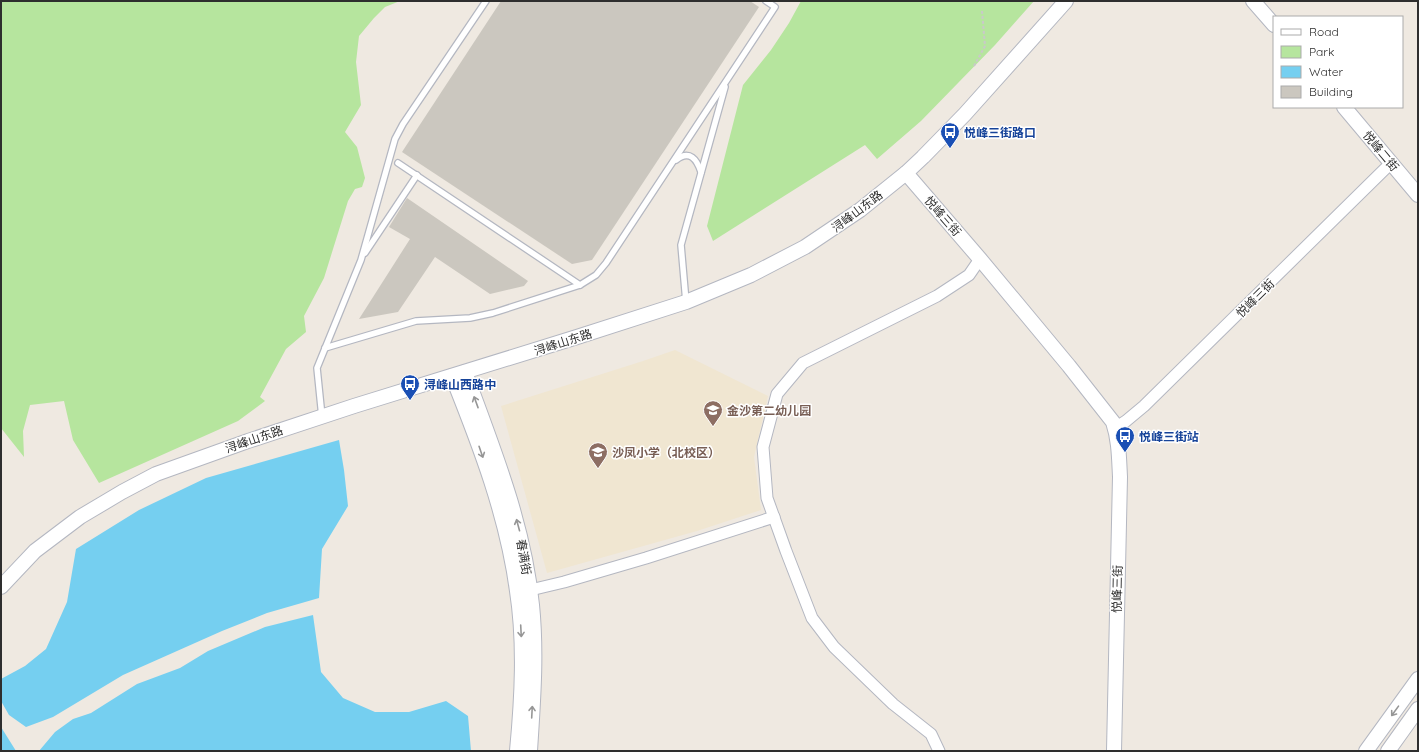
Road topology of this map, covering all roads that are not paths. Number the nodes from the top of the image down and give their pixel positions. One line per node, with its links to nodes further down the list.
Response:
1 (486, 1): 16 (lane)
2 (766, 1): 6 (lane)
3 (1066, 1): 12 (street, 浔峰山东路)
4 (1253, 1): 5 (street)
5 (1273, 24)
6 (727, 81): 10 (lane); 11 (lane)
7 (1345, 108): 9 (street, 悦峰二街)
8 (398, 162): 13 (lane)
9 (1391, 163): 14 (street, 悦峰二街); 22 (street, 悦峰三街)
10 (672, 164): 11 (lane); 17 (lane)
11 (701, 172): 18 (lane)
12 (906, 173): 15 (street, 悦峰三街); 18 (street, 浔峰山东路)
13 (417, 175): 16 (lane); 17 (lane)
14 (1418, 195)
15 (980, 259): 22 (street, 悦峰三街); 23 (street)
16 (361, 260): 19 (lane)
17 (580, 285): 19 (lane)
18 (686, 302): 20 (street, 浔峰山东路)
19 (325, 348): 21 (lane)
20 (459, 374): 21 (street, 浔峰山东路); 25 (street, 春满街)
21 (322, 417): 24 (street, 浔峰山东路)
22 (1115, 428): 31 (street, 悦峰三街)
23 (774, 517): 25 (street); 30 (street)
24 (1, 587)
25 (524, 591): 28 (street, 春满街, one-way to 28); 29 (street, 春满街, one-way to 25)
26 (1418, 679): 32 (street, one-way to 32)
27 (1418, 709): 33 (street)
28 (517, 751)
29 (530, 751)
30 (938, 751)
31 (1114, 751)
32 (1366, 751)
33 (1388, 751)

